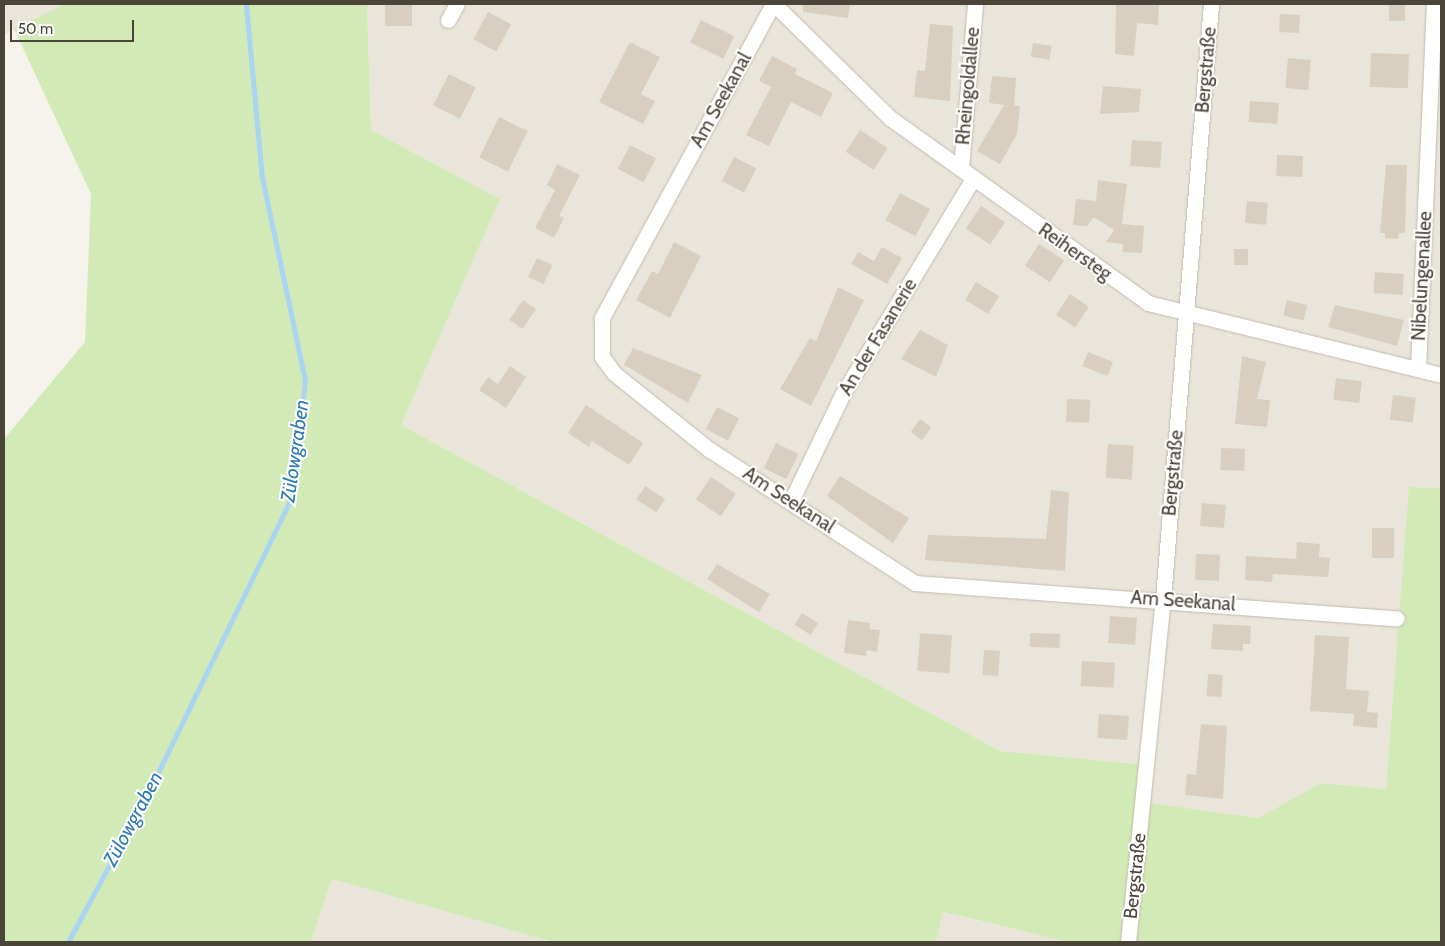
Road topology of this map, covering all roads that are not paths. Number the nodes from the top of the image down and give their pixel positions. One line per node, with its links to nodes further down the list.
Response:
1 (457, 4): 6 (street)
2 (773, 4): 7 (street, Reihersteg); 12 (street, Am Seekanal)
3 (975, 4): 7 (street, Rheingoldallee)
4 (1211, 4): 9 (street, Bergstraße)
5 (1434, 4): 10 (street, Nibelungenallee)
6 (448, 20)
7 (961, 168): 8 (street, Reihersteg)
8 (972, 180): 9 (street, Reihersteg); 12 (street, An der Fasanerie)
9 (1186, 316): 10 (street, Reihersteg); 13 (street, Bergstraße)
10 (1418, 369): 11 (street, Reihersteg)
11 (1441, 375)
12 (792, 499): 13 (street, Am Seekanal)
13 (1163, 599): 14 (street, Am Seekanal); 15 (street, Bergstraße)
14 (1397, 618)
15 (1128, 942)

